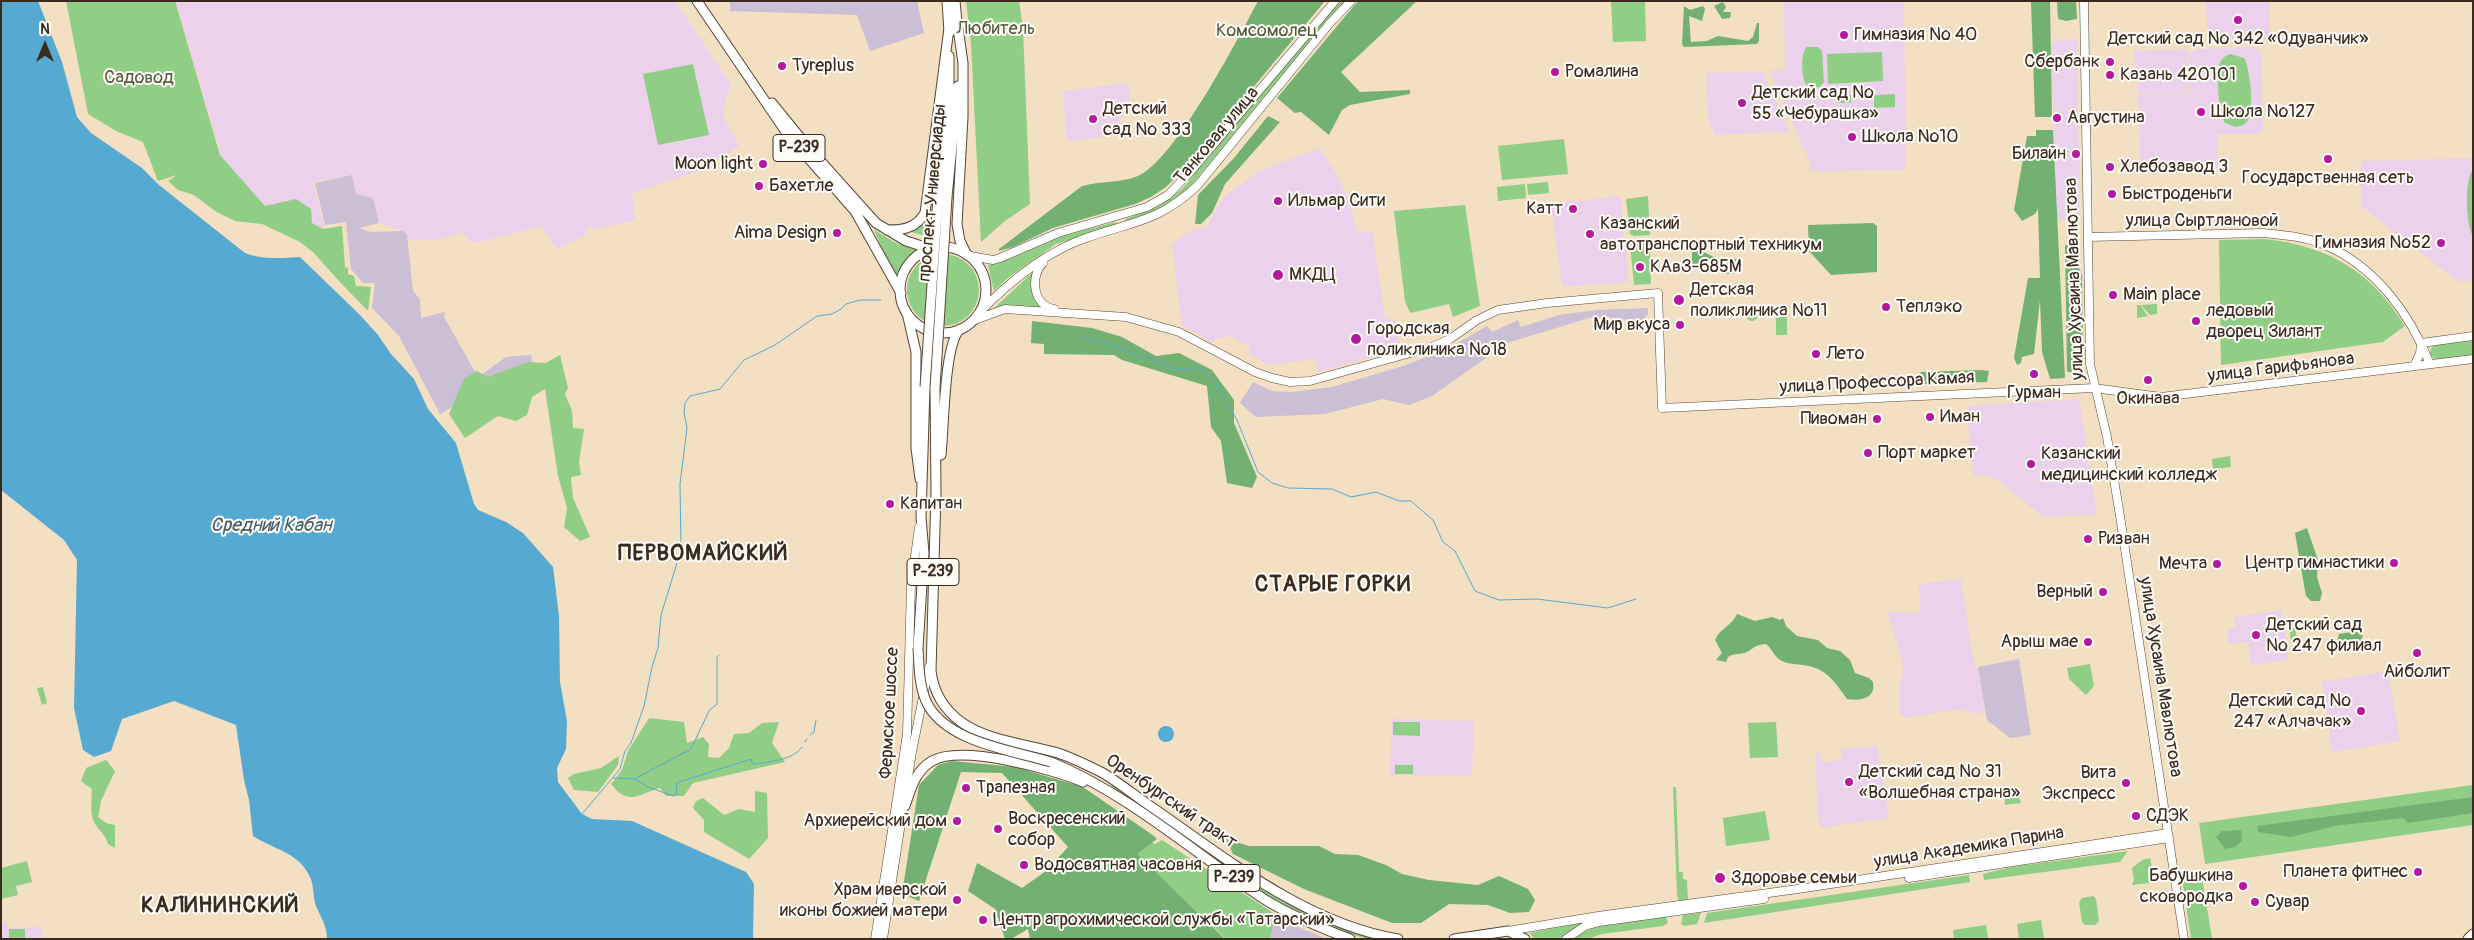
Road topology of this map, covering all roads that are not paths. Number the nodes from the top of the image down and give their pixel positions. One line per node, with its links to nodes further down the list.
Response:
1 (697, 1): 16 (main road, Р-239)
2 (703, 1): 11 (main road, Р-239)
3 (947, 1): 8 (main road, проспект Универсиады)
4 (955, 1): 8 (main road, проспект Универсиады)
5 (1335, 1): 9 (street, Танковая улица)
6 (1351, 1): 10 (street, Танковая улица)
7 (2084, 1): 12 (street, улица Хусаина Мавлютова)
8 (953, 28): 11 (main road); 15 (main road); 26 (main road, проспект Универсиады, bridge); 27 (main road, проспект Универсиады, bridge)
9 (1119, 216): 10 (street); 15 (street, Танковая улица)
10 (1123, 227): 14 (street, Танковая улица)
11 (885, 230): 13 (main road, Р-239)
12 (2088, 237): 22 (street, улица Сыртлановой); 28 (street, улица Хусаина Мавлютова)
13 (943, 247): 15 (main road, Р-239); 16 (main road)
14 (1054, 252): 18 (street); 19 (street, Танковая улица)
15 (968, 255): 19 (main road)
16 (901, 293): 17 (main road, Р-239)
17 (906, 311): 20 (main road, Р-239); 29 (main road, Р-239)
18 (1074, 313): 19 (street); 28 (street, улица Профессора Камая)
19 (975, 318): 20 (main road, Р-239)
20 (961, 329): 30 (main road, Р-239)
21 (2473, 336): 22 (street)
22 (2421, 342): 24 (street, улица Сыртлановой); 25 (street)
23 (2473, 359): 24 (street, улица Гарифьянова)
24 (2430, 364): 25 (street, улица Гарифьянова)
25 (2414, 366): 28 (street, улица Гарифьянова)
26 (925, 388): 29 (main road, Оренбургский тракт)
27 (935, 388): 30 (main road, Оренбургский тракт)
28 (2094, 388): 35 (street, улица Хусаина Мавлютова)
29 (922, 488): 31 (main road, Оренбургский тракт)
30 (936, 492): 32 (main road, Оренбургский тракт / Р-239)
31 (921, 517): 33 (main road, Оренбургский тракт / Р-239, bridge); 39 (street, Фермское шоссе)
32 (931, 653): 34 (street, Фермское шоссе); 42 (main road, Оренбургский тракт / Р-239)
33 (1113, 794): 34 (main road, Оренбургский тракт); 41 (main road, Оренбургский тракт / Р-239)
34 (905, 806): 40 (street, Фермское шоссе)
35 (2169, 835): 36 (street, улица Академика Парина); 46 (street, улица Хусаина Мавлютова)
36 (1937, 871): 37 (street, улица Академика Парина); 45 (street, улица Академика Парина)
37 (1508, 932): 43 (main road); 44 (main road)
38 (2473, 934): 47 (main road)
39 (876, 939)
40 (883, 939)
41 (1350, 939)
42 (1398, 939)
43 (1454, 939)
44 (1525, 939)
45 (1566, 939)
46 (2184, 939)
47 (2468, 939)

